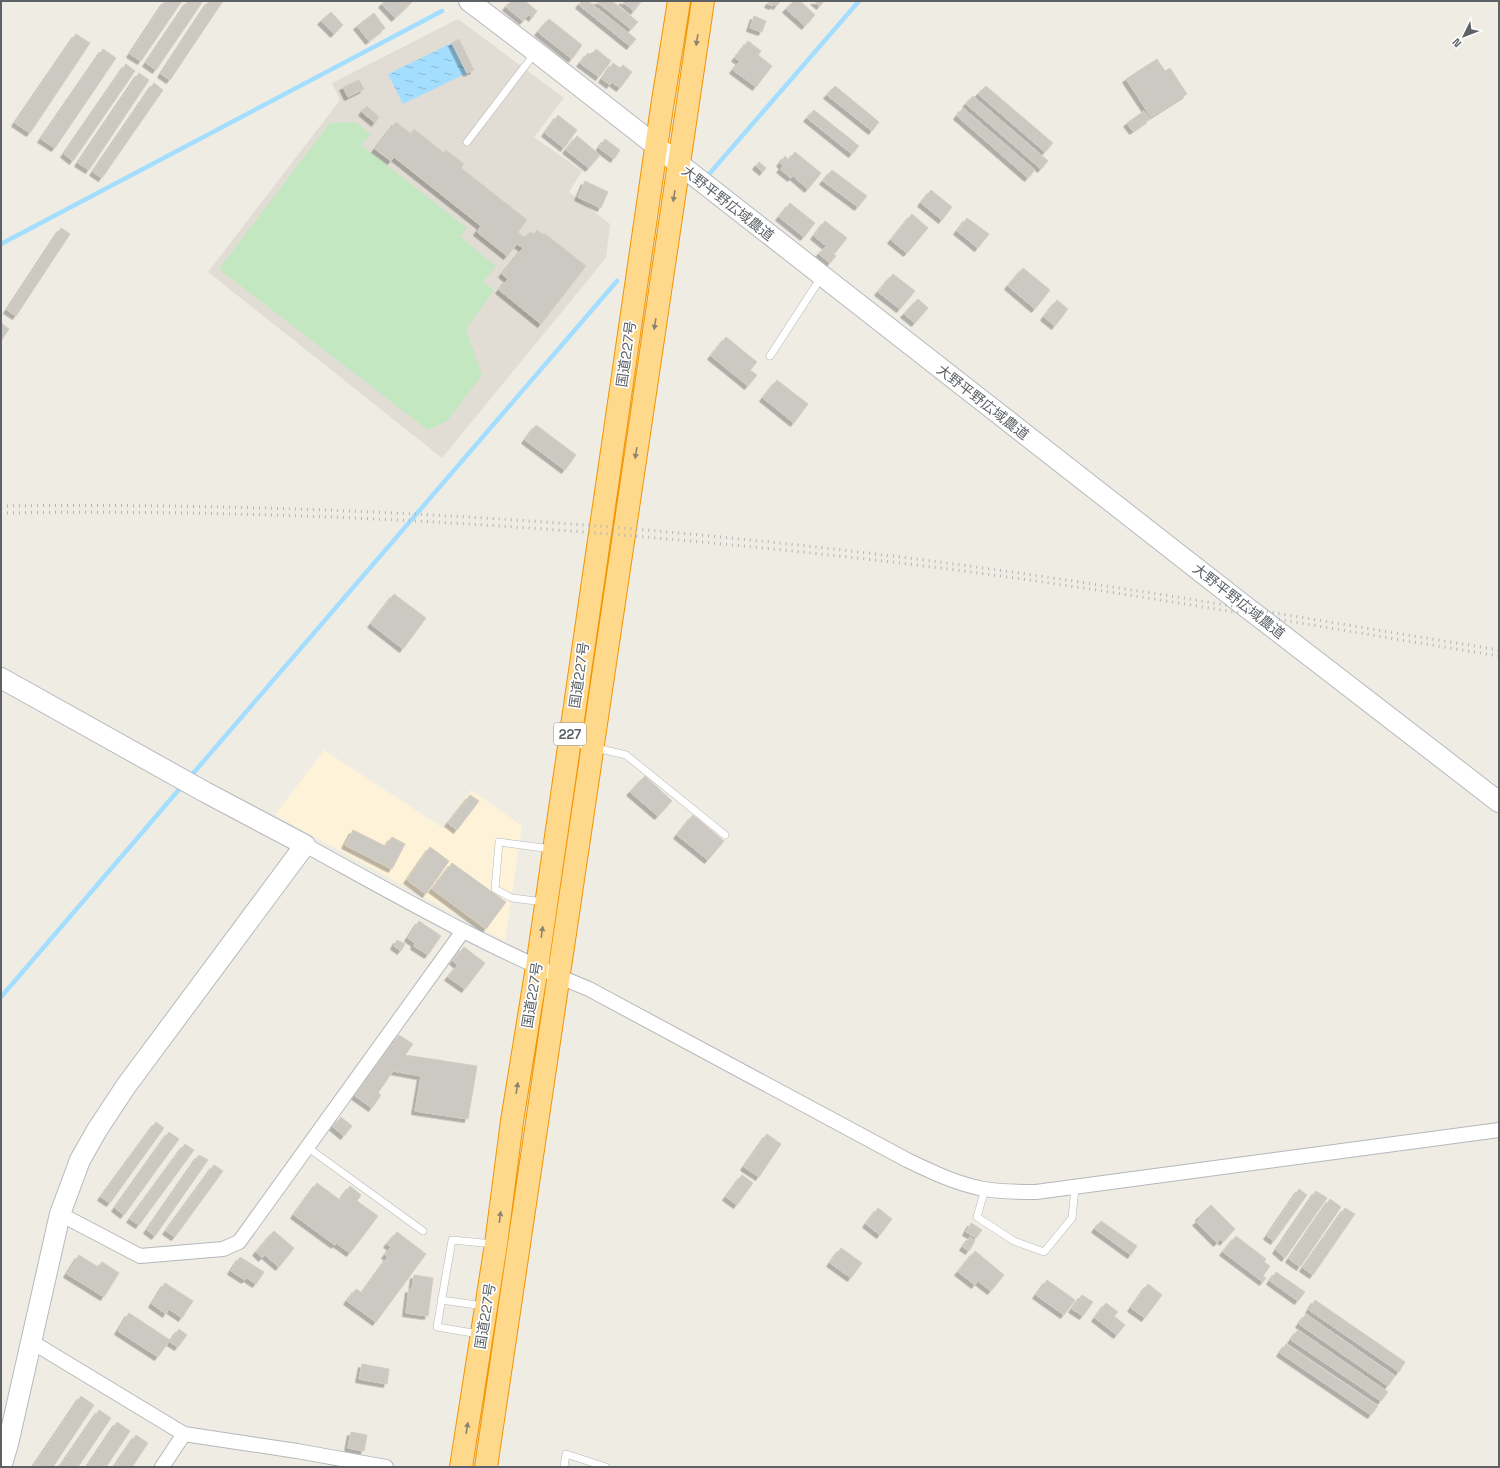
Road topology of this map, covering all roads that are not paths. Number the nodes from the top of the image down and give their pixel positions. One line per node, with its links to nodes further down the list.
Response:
1 (469, 1): 4 (street, 大野平野広域農道)
2 (679, 1): 6 (highway, 国道227号 / 227)
3 (703, 1): 7 (highway, 国道227号 / 227, one-way to 7)
4 (536, 52): 5 (lane); 6 (street, 大野平野広域農道)
5 (467, 142)
6 (656, 146): 7 (street, 大野平野広域農道); 11 (highway, 国道227号 / 227)
7 (679, 165): 8 (street, 大野平野広域農道); 12 (highway, 国道227号 / 227, one-way to 12)
8 (822, 276): 9 (lane); 13 (street, 大野平野広域農道)
9 (770, 356)
10 (1, 678): 15 (street)
11 (569, 742): 12 (lane); 16 (highway, 国道227号 / 227)
12 (592, 747): 14 (lane); 20 (highway, 国道227号 / 227)
13 (1499, 802)
14 (725, 835)
15 (306, 845): 18 (street); 25 (street)
16 (554, 850): 17 (highway, 国道227号 / 227); 17 (lane)
17 (546, 902): 19 (highway, 国道227号 / 227, one-way to 17)
18 (463, 931): 19 (street); 22 (street)
19 (537, 967): 20 (street); 27 (highway, 国道227号 / 227, one-way to 19)
20 (558, 976): 24 (street); 32 (highway, 国道227号 / 227)
21 (1499, 1130): 23 (street)
22 (307, 1147): 25 (street); 26 (lane)
23 (1075, 1188): 24 (street); 24 (lane)
24 (985, 1189)
25 (60, 1214): 31 (street)
26 (423, 1231)
27 (496, 1244): 28 (lane); 29 (highway, 国道227号 / 227)
28 (441, 1300): 29 (lane); 30 (lane)
29 (486, 1307): 30 (highway, 国道227号 / 227)
30 (481, 1334): 32 (highway, 国道227号 / 227)
31 (32, 1342): 33 (street); 34 (street)
32 (487, 1376): 37 (highway, 国道227号 / 227, one-way to 32); 38 (highway, 国道227号 / 227)
33 (184, 1434): 35 (street); 36 (street)
34 (1, 1467)
35 (162, 1467)
36 (386, 1467)
37 (461, 1467)
38 (486, 1467)
39 (564, 1467): 40 (lane)
40 (606, 1467)

